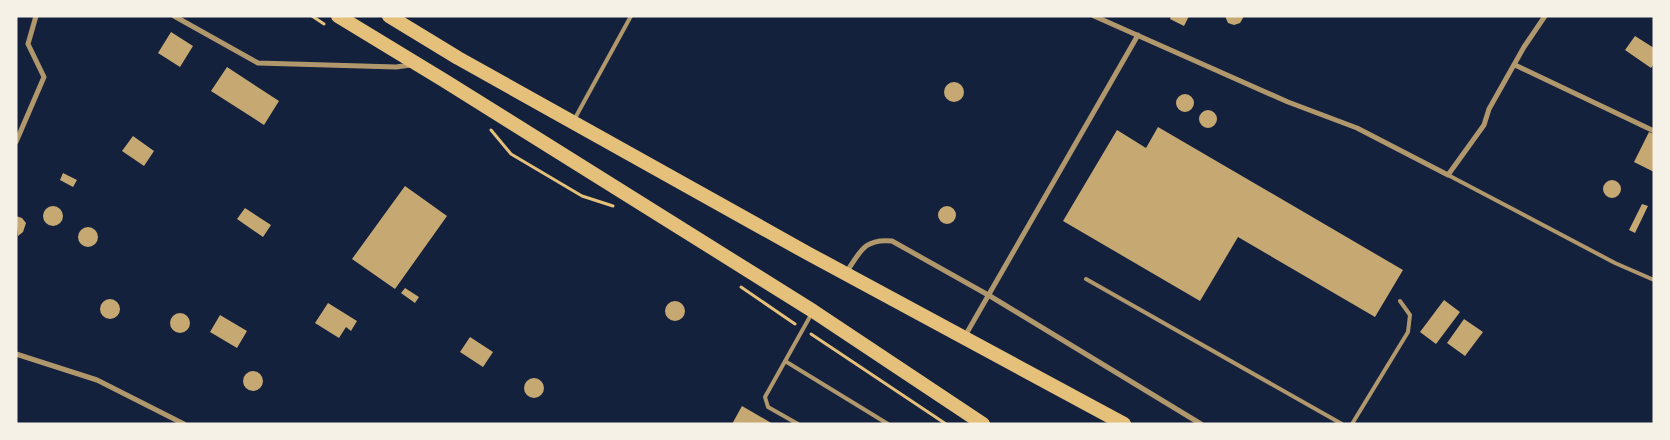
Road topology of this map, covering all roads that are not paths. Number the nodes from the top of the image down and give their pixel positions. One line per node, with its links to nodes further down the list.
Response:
1 (36, 16): 13 (street)
2 (174, 16): 9 (street)
3 (389, 16): 11 (highway)
4 (631, 16): 11 (lane)
5 (1094, 16): 8 (street)
6 (1545, 16): 10 (street)
7 (333, 21): 9 (highway)
8 (1138, 36): 14 (street); 18 (street)
9 (416, 64): 20 (highway)
10 (1515, 65): 12 (street); 14 (street)
11 (573, 122): 15 (highway)
12 (1654, 131)
13 (16, 142)
14 (1448, 175): 17 (lane)
15 (846, 273): 18 (street); 21 (highway)
16 (1086, 279): 30 (lane)
17 (1654, 280)
18 (990, 296): 21 (street); 29 (street)
19 (1400, 301): 31 (lane)
20 (813, 311): 23 (lane); 24 (highway)
21 (965, 336): 28 (highway)
22 (16, 354): 25 (street)
23 (785, 361): 26 (lane); 27 (lane)
24 (975, 422)
25 (184, 424)
26 (798, 424)
27 (888, 424)
28 (1124, 424)
29 (1201, 424)
30 (1342, 424)
31 (1352, 424)

